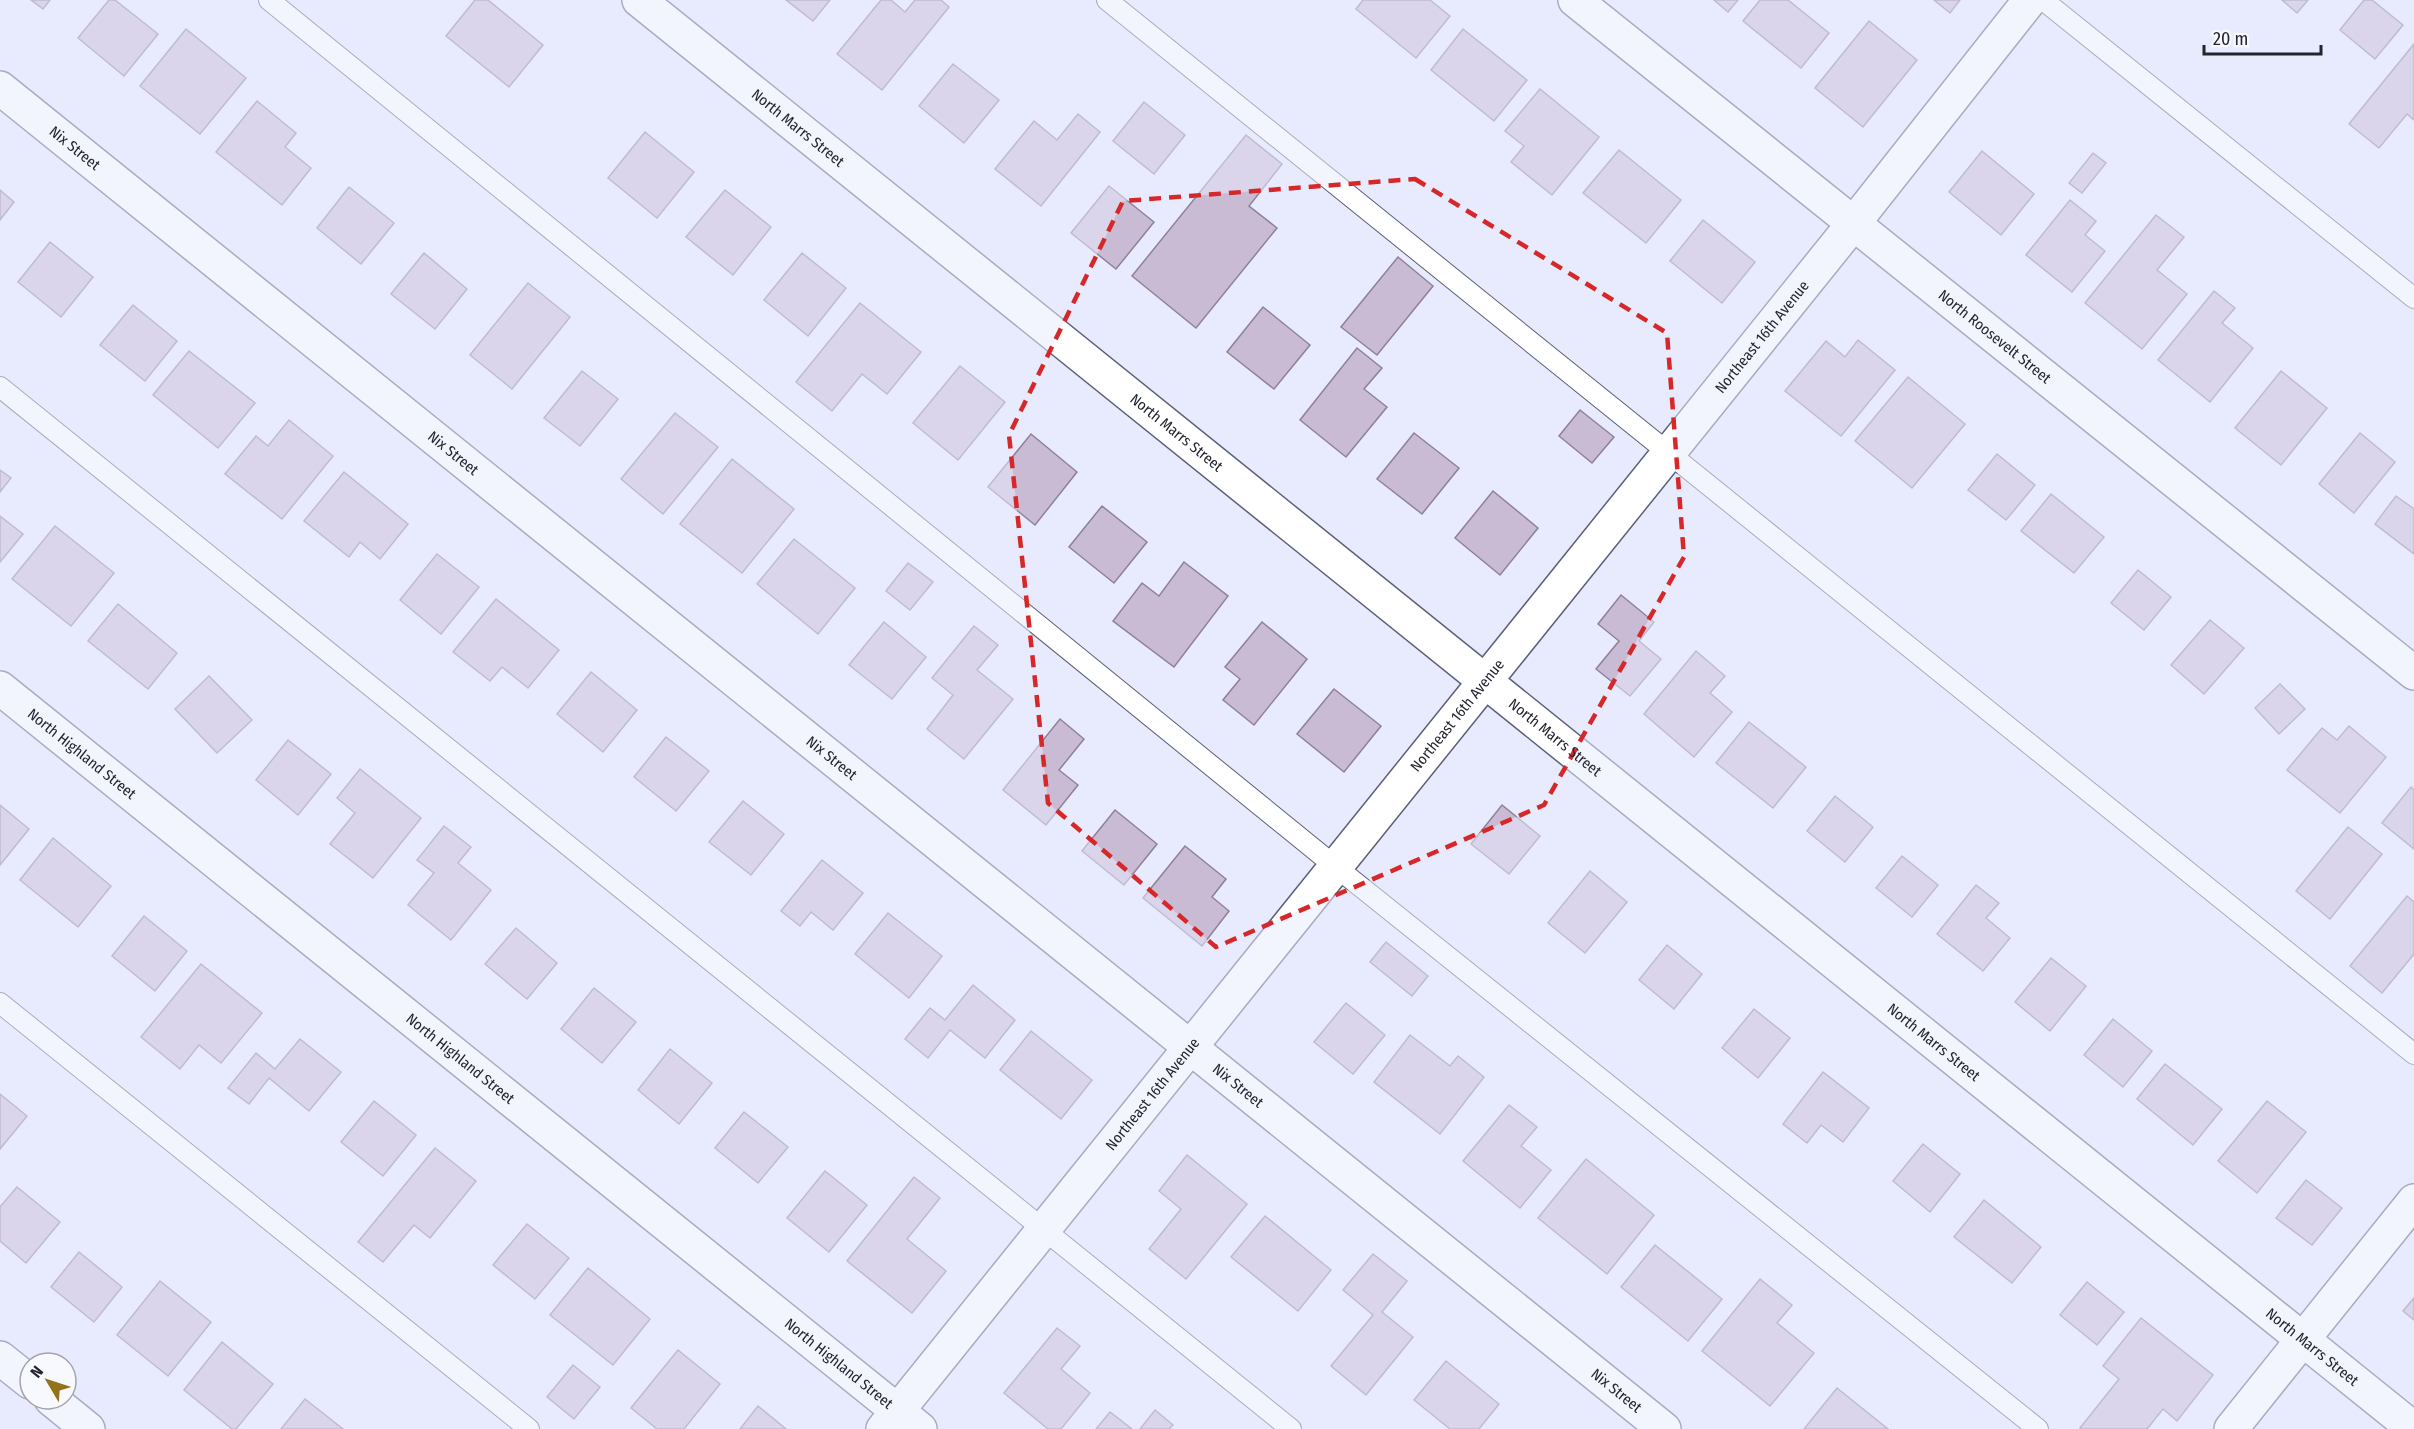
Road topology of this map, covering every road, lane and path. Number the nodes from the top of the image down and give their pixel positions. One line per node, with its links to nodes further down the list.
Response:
1 (269, 0): 15 (lane)
2 (639, 0): 13 (street, North Marrs Street)
3 (1107, 0): 11 (lane)
4 (1575, 0): 8 (street, North Roosevelt Street)
5 (2030, 0): 8 (street, Northeast 16th Avenue)
6 (2043, 0): 9 (lane)
7 (0, 88): 17 (street, Nix Street)
8 (1853, 224): 11 (street, Northeast 16th Avenue); 12 (street, North Roosevelt Street)
9 (2414, 298)
10 (0, 387): 20 (lane)
11 (1668, 453): 13 (street, Northeast 16th Avenue); 18 (lane)
12 (2414, 673)
13 (1485, 682): 15 (street, Northeast 16th Avenue); 21 (street, North Marrs Street)
14 (0, 688): 25 (street, North Highland Street)
15 (1336, 867): 17 (street, Northeast 16th Avenue); 30 (lane)
16 (0, 1003): 27 (lane)
17 (1191, 1047): 20 (street, Northeast 16th Avenue); 29 (street, Nix Street)
18 (2414, 1054)
19 (2414, 1201): 21 (street)
20 (1043, 1229): 25 (street, Northeast 16th Avenue); 28 (lane)
21 (2301, 1340): 31 (street); 32 (street, North Marrs Street)
22 (0, 1358): 23 (street)
23 (18, 1372)
24 (66, 1411): 26 (street)
25 (900, 1423)
26 (88, 1429)
27 (528, 1429)
28 (1291, 1429)
29 (1664, 1429)
30 (2038, 1429)
31 (2231, 1429)
32 (2414, 1429)

